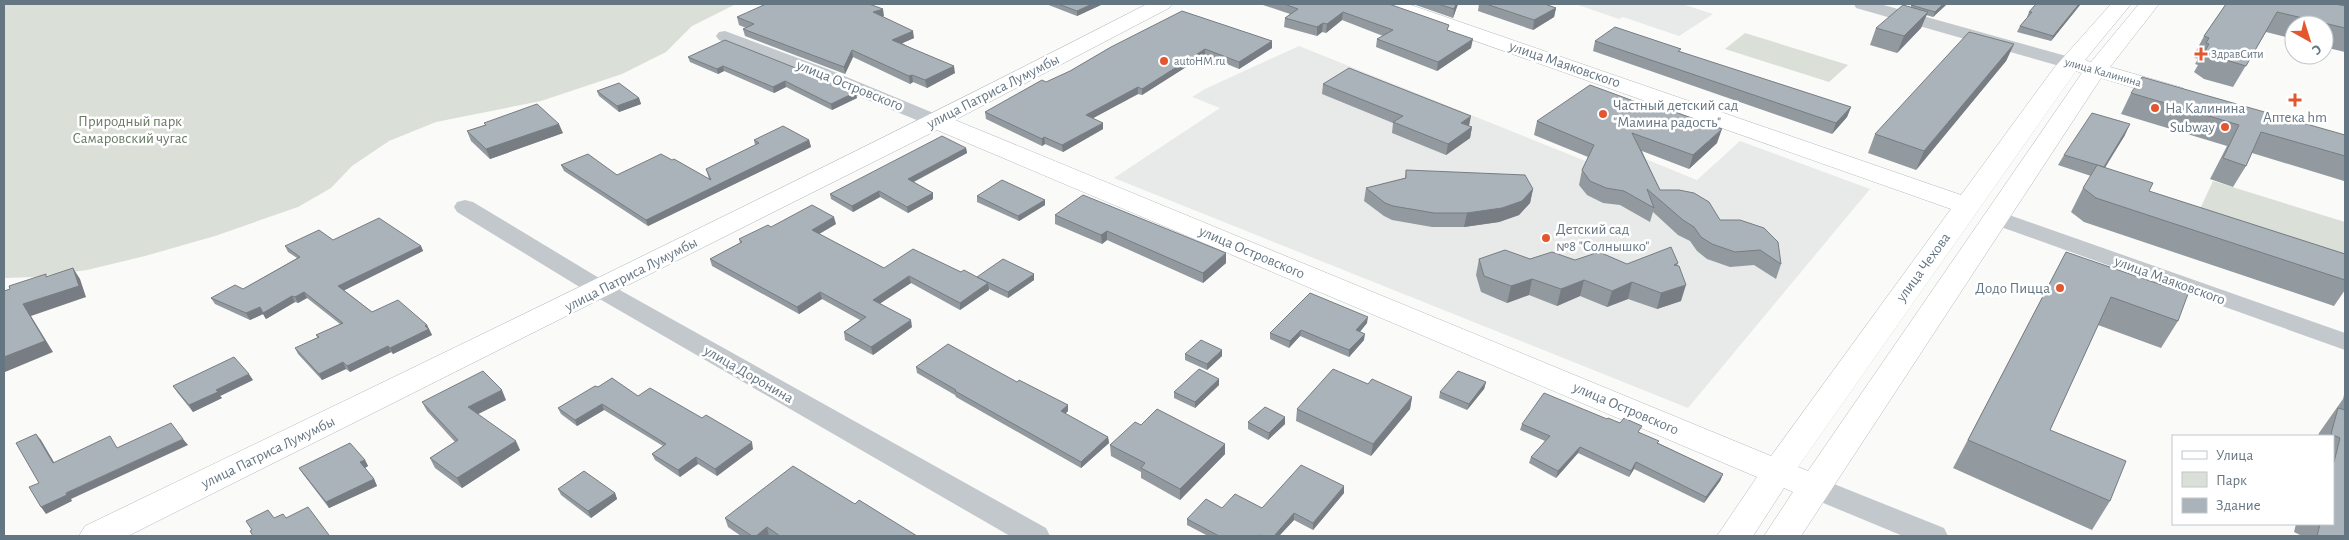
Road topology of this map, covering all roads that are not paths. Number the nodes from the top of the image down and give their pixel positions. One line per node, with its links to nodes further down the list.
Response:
1 (1162, 4): 10 (street, улица Патриса Лумумбы)
2 (1389, 4): 11 (street, улица Маяковского)
3 (1862, 4): 7 (street, улица Калинина)
4 (2121, 4): 7 (street, улица Чехова)
5 (2148, 4): 8 (street, улица Чехова)
6 (725, 36): 10 (street, улица Островского)
7 (2070, 63): 8 (street, улица Калинина); 11 (street, улица Чехова)
8 (2096, 70): 9 (street, улица Калинина); 13 (street, улица Чехова)
9 (2193, 97)
10 (936, 121): 14 (street, улица Патриса Лумумбы); 16 (street, улица Островского)
11 (1967, 206): 16 (street, улица Чехова)
12 (465, 207): 14 (street, улица Доронина)
13 (1995, 217): 15 (street, улица Маяковского); 17 (street, улица Чехова)
14 (600, 290): 18 (street, улица Патриса Лумумбы); 19 (street, улица Доронина)
15 (2345, 342)
16 (1778, 471): 17 (street, улица Островского); 20 (street, улица Чехова)
17 (1814, 486): 21 (street, улица Чехова); 22 (street)
18 (97, 536)
19 (1034, 536)
20 (1734, 536)
21 (1782, 536)
22 (1933, 536)

